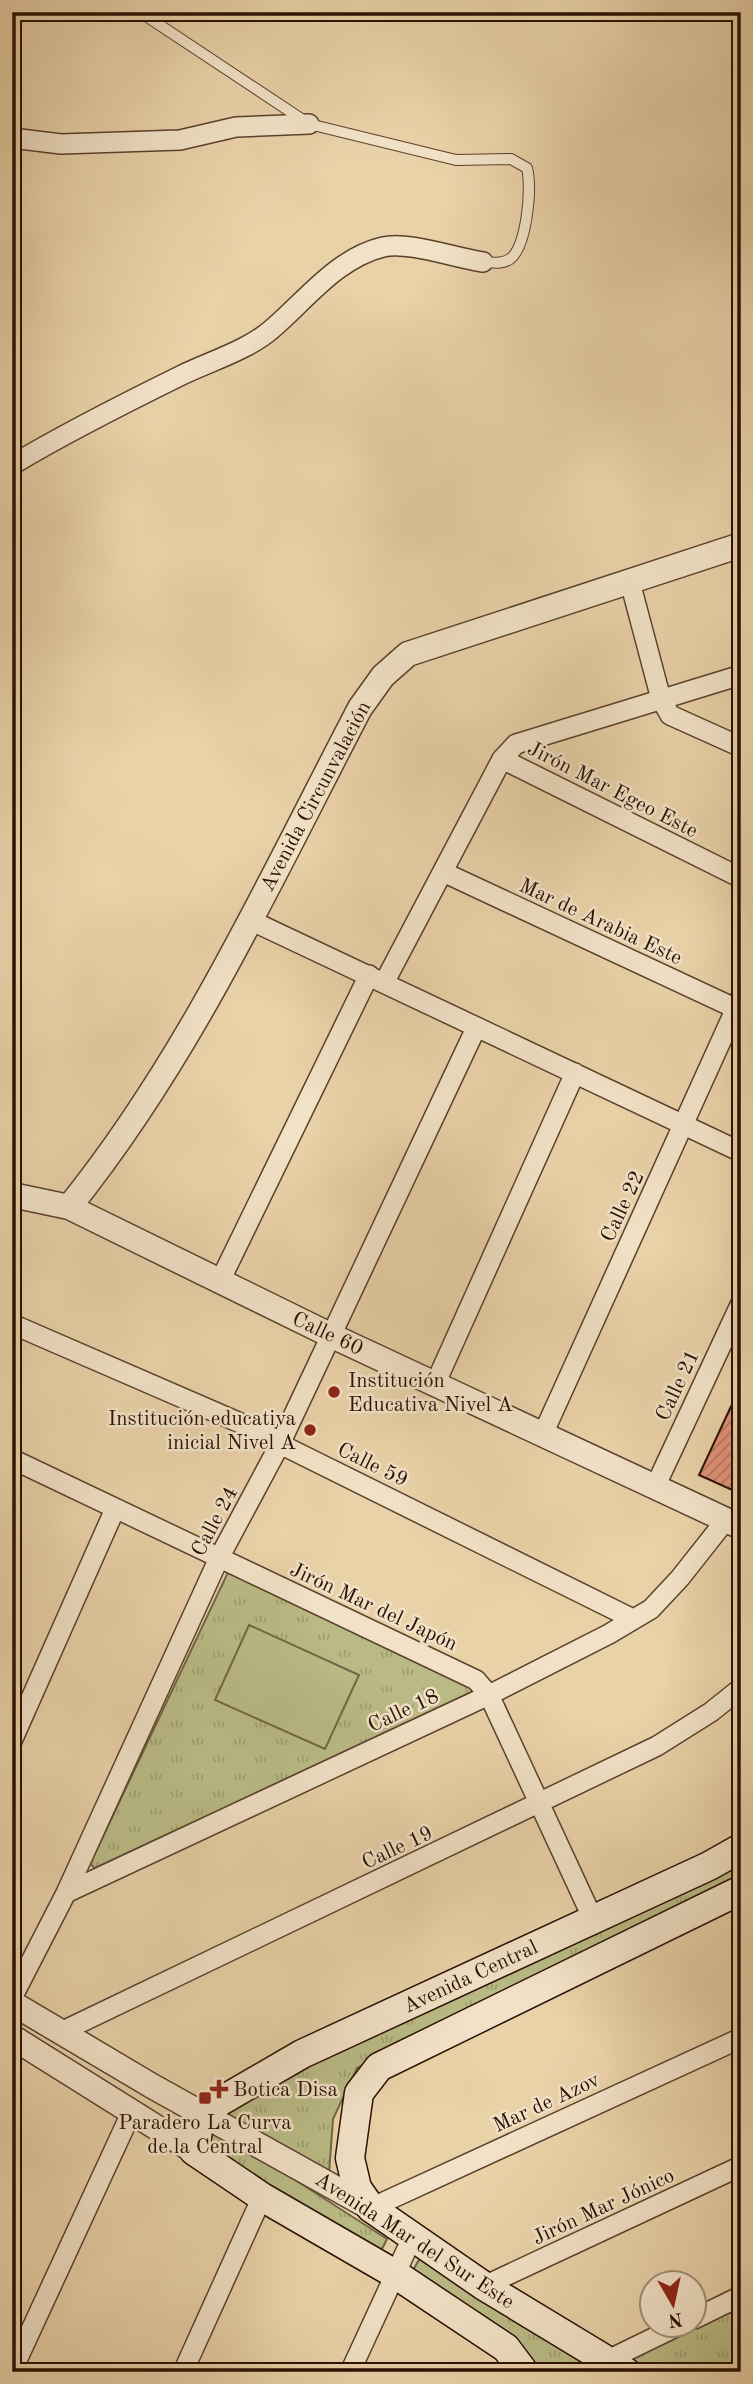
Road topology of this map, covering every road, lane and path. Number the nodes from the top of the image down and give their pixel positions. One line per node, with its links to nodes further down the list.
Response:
1 (140, 12): 2 (lane)
2 (309, 124): 3 (street); 4 (lane)
3 (12, 138)
4 (483, 262): 5 (street)
5 (12, 465)
6 (741, 545): 7 (street, Avenida Circunvalación)
7 (630, 582): 9 (street); 14 (street, Avenida Circunvalación)
8 (741, 675): 9 (street)
9 (661, 699): 10 (street); 11 (street)
10 (741, 747)
11 (502, 759): 12 (street); 13 (street, Jirón Mar Egeo Este)
12 (443, 872): 15 (street); 16 (street, Mar de Arabia Este)
13 (741, 878)
14 (250, 919): 15 (street); 22 (street, Avenida Circunvalación)
15 (377, 979): 17 (street); 23 (street)
16 (739, 1006): 19 (street, Calle 22)
17 (476, 1028): 18 (street); 26 (street, Calle 24)
18 (575, 1073): 19 (street); 27 (street)
19 (685, 1125): 20 (street); 28 (street, Calle 22)
20 (741, 1152)
21 (12, 1195): 22 (street, Calle 60)
22 (69, 1207): 23 (street, Calle 60)
23 (220, 1281): 26 (street, Calle 60)
24 (741, 1303): 31 (street, Calle 21)
25 (12, 1324): 29 (street, Calle 59)
26 (330, 1335): 27 (street, Calle 60); 29 (street, Calle 24)
27 (436, 1382): 28 (street, Calle 60)
28 (543, 1434): 31 (street, Calle 60)
29 (280, 1444): 34 (street, Calle 24); 35 (street, Calle 59)
30 (12, 1459): 32 (street, Jirón Mar del Japón)
31 (655, 1487): 33 (street, Calle 60)
32 (115, 1508): 34 (street, Jirón Mar del Japón); 38 (street)
33 (733, 1524): 35 (street, Calle 18)
34 (219, 1558): 37 (street, Jirón Mar del Japón); 42 (street, Calle 24)
35 (633, 1619): 37 (street, Calle 18)
36 (741, 1688): 39 (street, Calle 19)
37 (489, 1695): 39 (street, Jirón Mar del Japón); 42 (street, Calle 18)
38 (12, 1741)
39 (540, 1805): 43 (street, Jirón Mar del Japón); 45 (street, Calle 19)
40 (741, 1848): 43 (main road, Avenida Central)
41 (741, 1890): 53 (main road, Avenida Central)
42 (66, 1893): 44 (street, Calle 24)
43 (593, 1919): 49 (main road, Avenida Central)
44 (12, 2000): 45 (street, Avenida Mar del Sur Este)
45 (63, 2031): 49 (street, Avenida Mar del Sur Este)
46 (12, 2037): 48 (street, Avenida Mar del Sur Este)
47 (741, 2038): 53 (street, Mar de Azov)
48 (132, 2111): 50 (street, Avenida Mar del Sur Este); 61 (street)
49 (202, 2112): 50 (main road); 53 (street, Avenida Mar del Sur Este)
50 (194, 2151): 52 (main road, Avenida Mar del Sur Este)
51 (741, 2166): 56 (street, Jirón Mar Jónico)
52 (262, 2197): 55 (main road, Avenida Mar del Sur Este); 62 (street)
53 (371, 2208): 54 (main road, Avenida Mar del Sur Este)
54 (412, 2238): 55 (street); 56 (main road, Avenida Mar del Sur Este)
55 (395, 2274): 63 (street); 64 (main road, Avenida Mar del Sur Este)
56 (484, 2286): 60 (main road, Avenida Mar del Sur Este)
57 (741, 2296): 58 (street)
58 (708, 2312)
59 (661, 2338): 60 (street)
60 (617, 2366)
61 (12, 2371)
62 (183, 2372)
63 (349, 2372)
64 (524, 2372)

